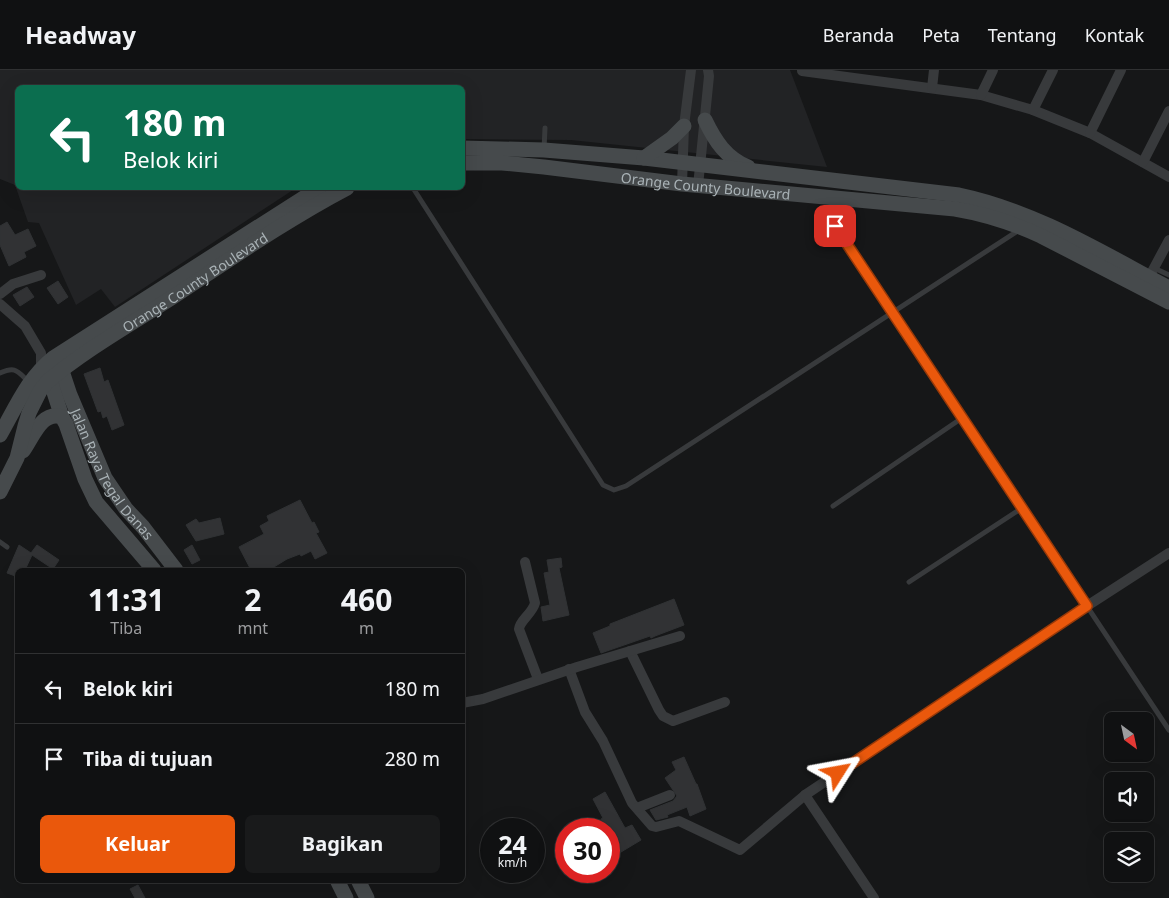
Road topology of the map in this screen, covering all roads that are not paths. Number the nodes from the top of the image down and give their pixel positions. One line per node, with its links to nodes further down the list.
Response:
1 (691, 70): 17 (street)
2 (708, 70): 16 (street)
3 (883, 70): 11 (street)
4 (934, 70): 12 (street)
5 (984, 70): 13 (street)
6 (993, 70): 13 (street)
7 (1053, 70): 14 (street)
8 (1122, 70): 19 (street)
9 (802, 71): 10 (street)
10 (831, 73): 11 (street)
11 (882, 82): 12 (street)
12 (932, 88): 13 (street)
13 (981, 96): 14 (street)
14 (1033, 110): 19 (street)
15 (1169, 111): 23 (street)
16 (705, 120): 26 (street); 28 (main road)
17 (684, 126): 22 (main road); 25 (street)
18 (545, 128): 21 (lane)
19 (1090, 132): 23 (street)
20 (465, 148): 21 (main road, Orange County Boulevard)
21 (544, 150): 22 (main road, Orange County Boulevard); 27 (lane)
22 (644, 158): 25 (main road, Orange County Boulevard)
23 (1143, 162): 29 (street)
24 (465, 163): 27 (main road, Orange County Boulevard)
25 (683, 163): 26 (main road, Orange County Boulevard); 30 (street)
26 (700, 164): 28 (main road, Orange County Boulevard); 31 (street)
27 (544, 167): 30 (main road, Orange County Boulevard)
28 (757, 171): 40 (main road, Orange County Boulevard)
29 (1169, 177)
30 (682, 184): 31 (main road, Orange County Boulevard)
31 (698, 186): 36 (main road, Orange County Boulevard)
32 (316, 190): 46 (main road, Orange County Boulevard)
33 (343, 190): 48 (main road, Orange County Boulevard)
34 (414, 190): 45 (lane)
35 (826, 212): 45 (lane)
36 (1023, 228): 40 (main road, Orange County Boulevard); 45 (lane)
37 (1168, 244): 40 (street)
38 (41, 275): 42 (street)
39 (1169, 275): 40 (lane)
40 (1149, 278): 41 (main road, Orange County Boulevard); 43 (main road, Orange County Boulevard)
41 (1169, 288)
42 (0, 294)
43 (1169, 302)
44 (0, 304): 46 (street)
45 (892, 312): 50 (lane)
46 (45, 359): 48 (main road); 48 (main road, Orange County Boulevard)
47 (0, 373): 48 (lane)
48 (47, 382): 49 (main road, Jalan Raya Tegal Danas); 51 (main road, Orange County Boulevard); 52 (main road, Orange County Boulevard); 61 (main road, Jalan Raya Tegal Danas)
49 (62, 417): 52 (main road, Jalan Raya Tegal Danas); 60 (main road, Jalan Raya Tegal Danas)
50 (962, 418): 54 (lane); 55 (lane)
51 (1, 431): 52 (main road)
52 (17, 458): 53 (main road)
53 (0, 492)
54 (833, 506)
55 (1022, 508): 62 (lane); 63 (lane)
56 (0, 542): 57 (lane)
57 (7, 547)
58 (1169, 553): 63 (street)
59 (525, 562): 67 (street)
60 (152, 568)
61 (174, 568)
62 (910, 582)
63 (1087, 606): 70 (lane); 71 (street)
64 (680, 636): 65 (street)
65 (630, 651): 66 (street); 69 (street)
66 (569, 669): 67 (street); 73 (street)
67 (538, 679): 68 (street)
68 (465, 702)
69 (725, 702)
70 (1169, 730)
71 (805, 795): 73 (street); 78 (street)
72 (670, 796): 73 (street)
73 (637, 808)
74 (338, 883): 76 (main road)
75 (360, 883): 77 (main road)
76 (346, 898)
77 (367, 898)
78 (874, 898)

